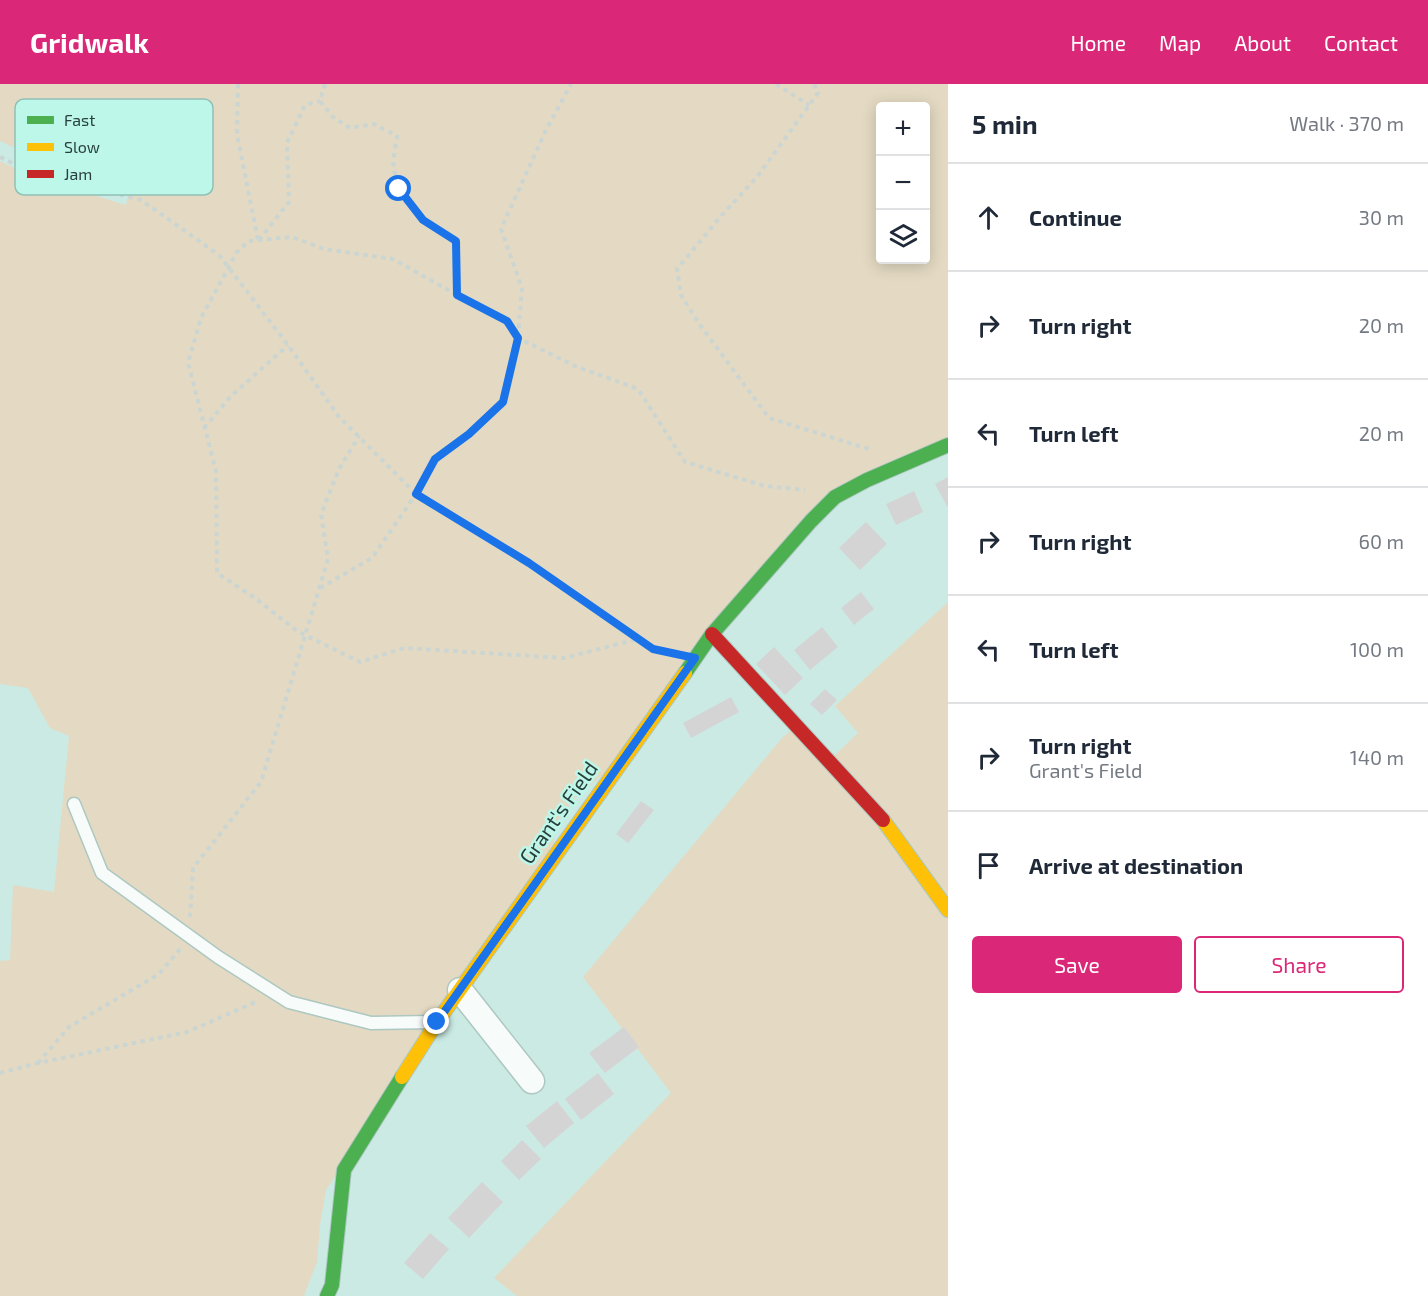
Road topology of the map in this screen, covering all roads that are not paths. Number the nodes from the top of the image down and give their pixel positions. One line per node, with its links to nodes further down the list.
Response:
1 (948, 445): 2 (street, Grant's Field)
2 (712, 634): 4 (street); 5 (street, Grant's Field)
3 (74, 804): 6 (lane)
4 (948, 910)
5 (460, 990): 6 (street, Grant's Field); 7 (street)
6 (437, 1022): 8 (street, Grant's Field)
7 (532, 1081)
8 (327, 1296)

